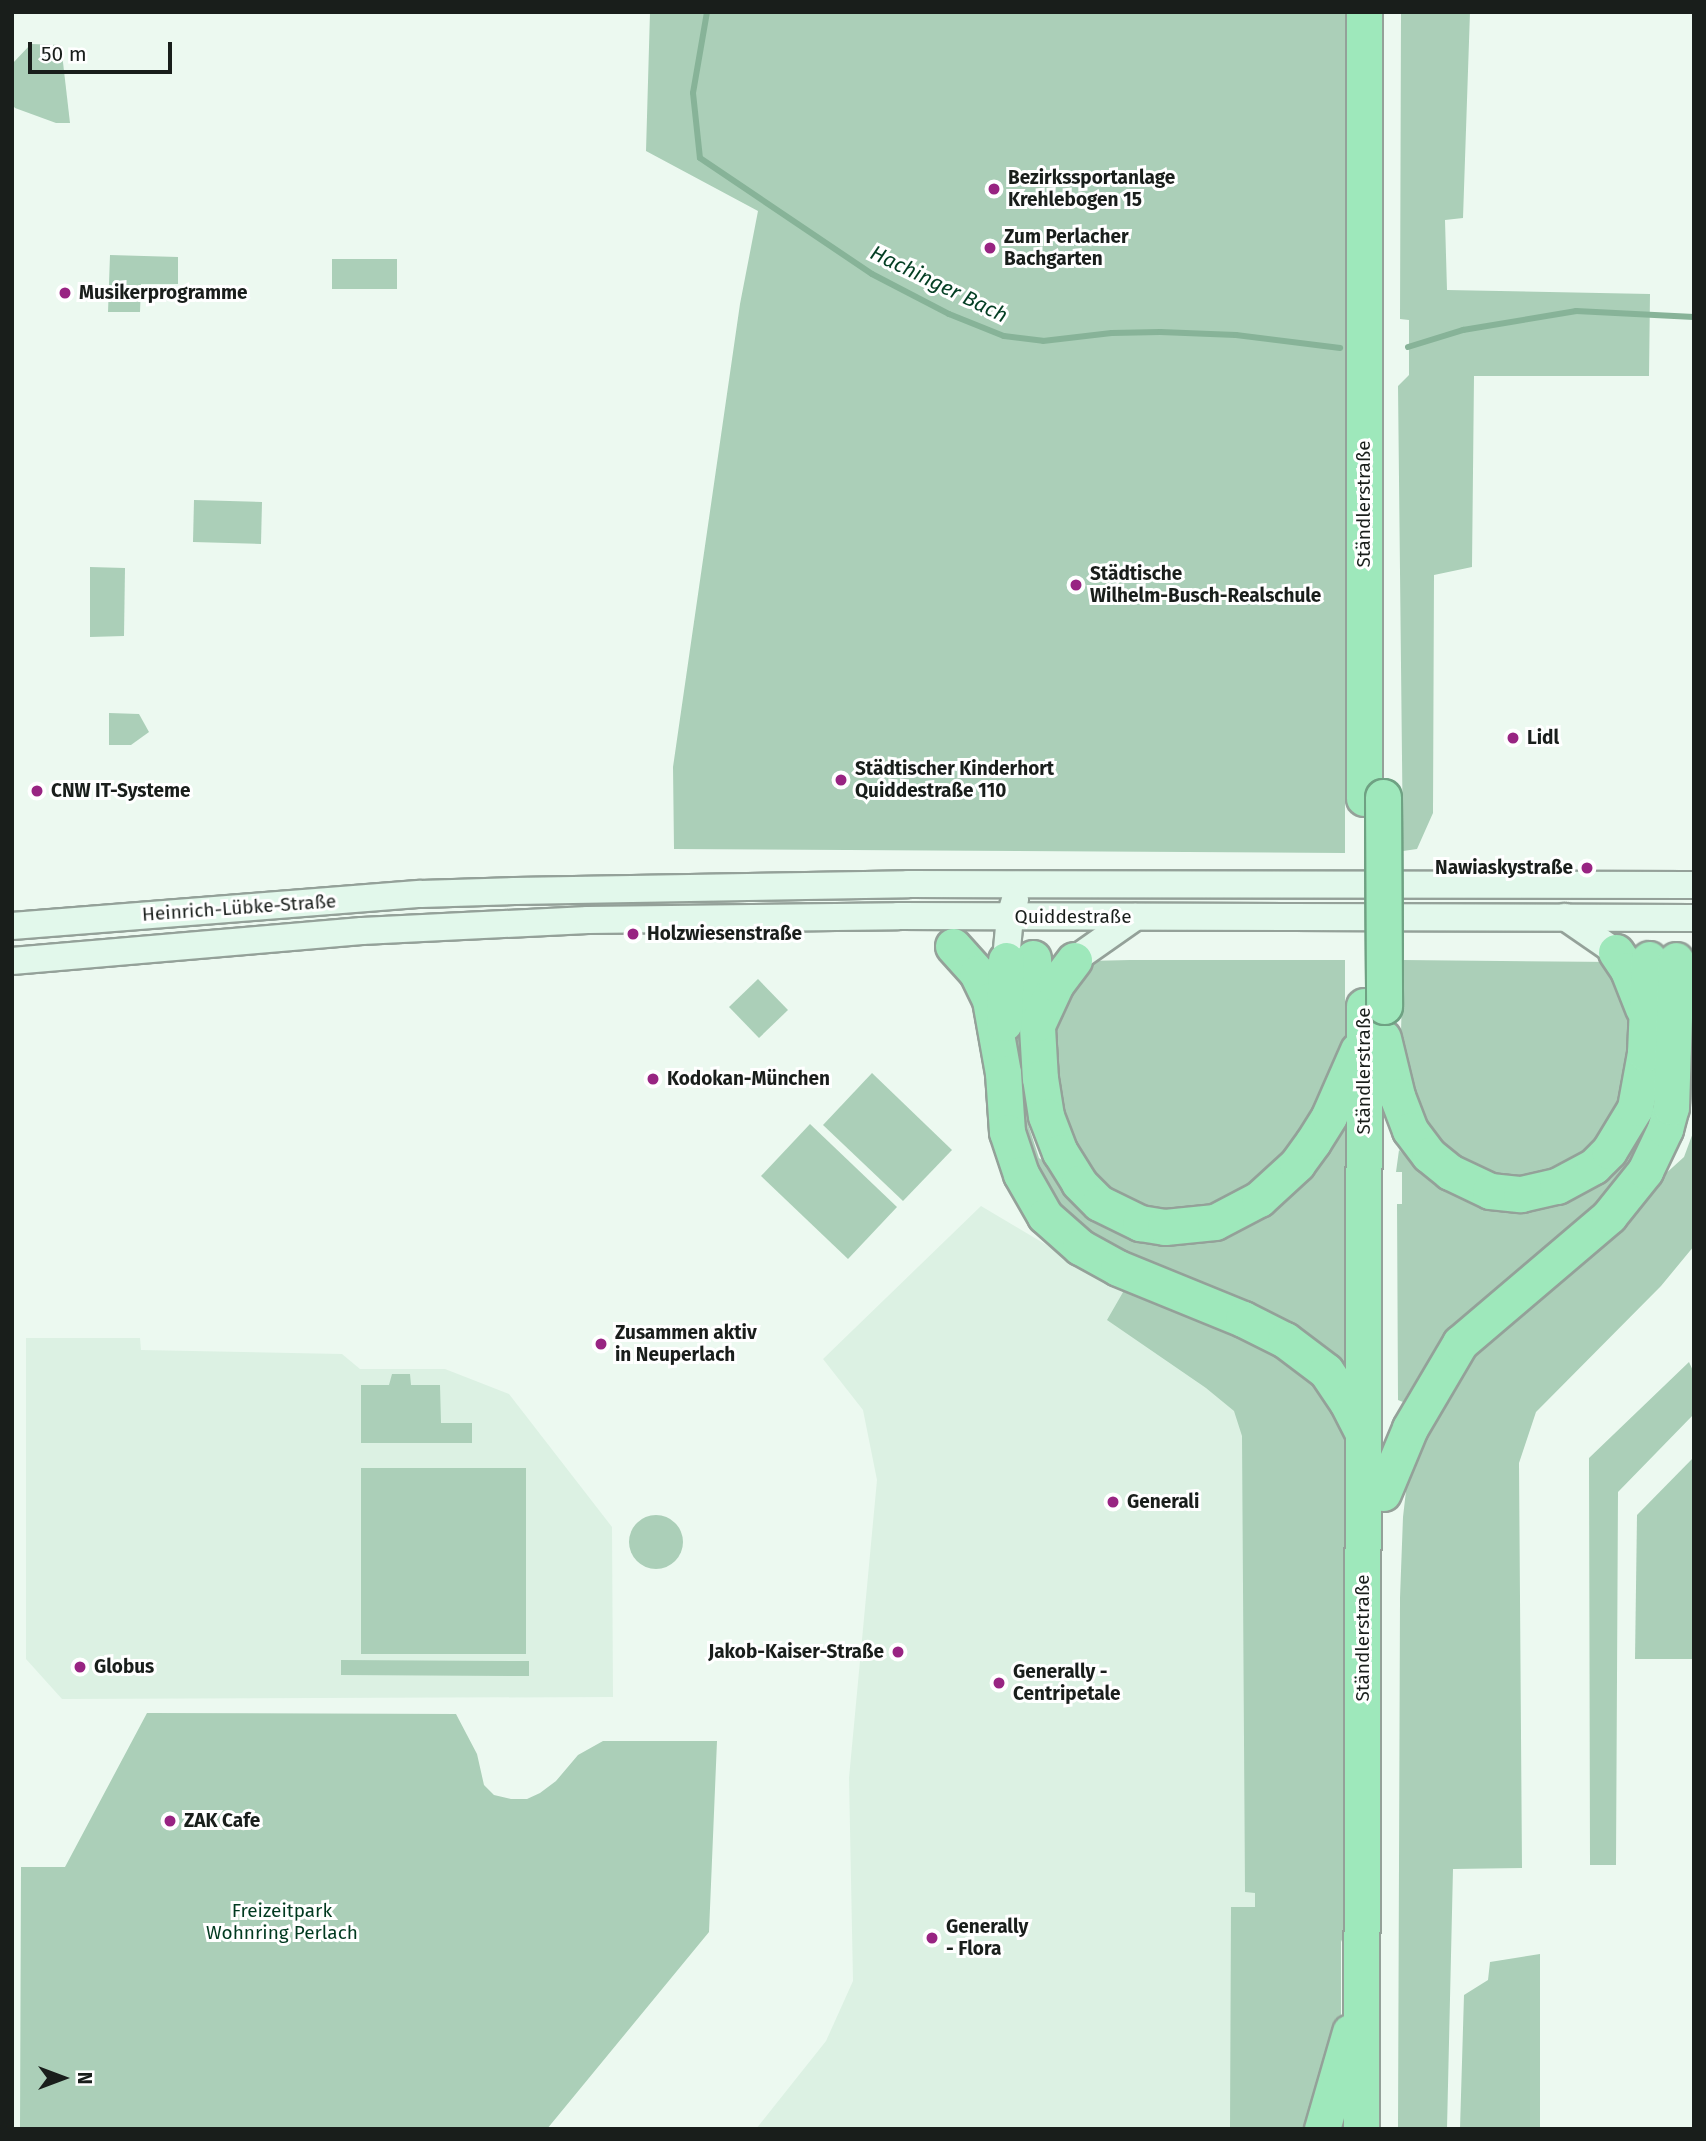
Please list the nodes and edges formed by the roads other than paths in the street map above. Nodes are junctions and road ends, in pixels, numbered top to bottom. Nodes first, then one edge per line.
1 (1364, 12) edge
2 (1384, 12) edge
3 (1373, 797) junction
4 (1020, 885) junction
5 (1666, 885) junction
6 (1694, 885) edge
7 (466, 892) joint
8 (898, 916) junction
9 (1019, 917) junction
10 (1135, 917) junction
11 (1565, 917) junction
12 (1672, 918) edge
13 (452, 925) joint
14 (12, 926) edge
15 (953, 946) joint
16 (1020, 959) junction
17 (1074, 960) joint
18 (12, 961) edge
19 (1658, 964) edge
20 (1660, 1017) junction
21 (1374, 1022) junction
22 (1037, 1027) junction
23 (1003, 1073) junction
24 (1363, 1436) junction
25 (1384, 1493) junction
26 (1362, 2015) junction
27 (1322, 2129) edge
28 (1361, 2129) edge
29 (1382, 2129) edge

1 - 3 highway, Ständlerstraße
2 - 3 highway, Ständlerstraße
3 - 21 highway, Ständlerstraße
4 - 5 main road, Quiddestraße
4 - 7 main road, Quiddestraße
4 - 9 main road
5 - 6 main road, Quiddestraße
5 - 12 main road
7 - 14 main road, Heinrich-Lübke-Straße
8 - 9 main road, Quiddestraße
8 - 13 main road, Quiddestraße
8 - 15 main road
9 - 10 main road, Quiddestraße
9 - 16 main road
10 - 11 main road, Quiddestraße
10 - 17 main road
11 - 12 main road, Quiddestraße
11 - 19 main road
12 - 19 main road
13 - 18 main road, Heinrich-Lübke-Straße
15 - 23 highway
16 - 22 highway
16 - 23 highway
17 - 22 highway
19 - 20 highway
19 - 20 highway
20 - 21 highway
20 - 25 highway
21 - 22 highway
21 - 24 highway, Ständlerstraße
21 - 25 highway, Ständlerstraße
23 - 24 highway
24 - 26 highway, Ständlerstraße
25 - 29 highway, Ständlerstraße
26 - 27 highway
26 - 28 highway, Ständlerstraße

